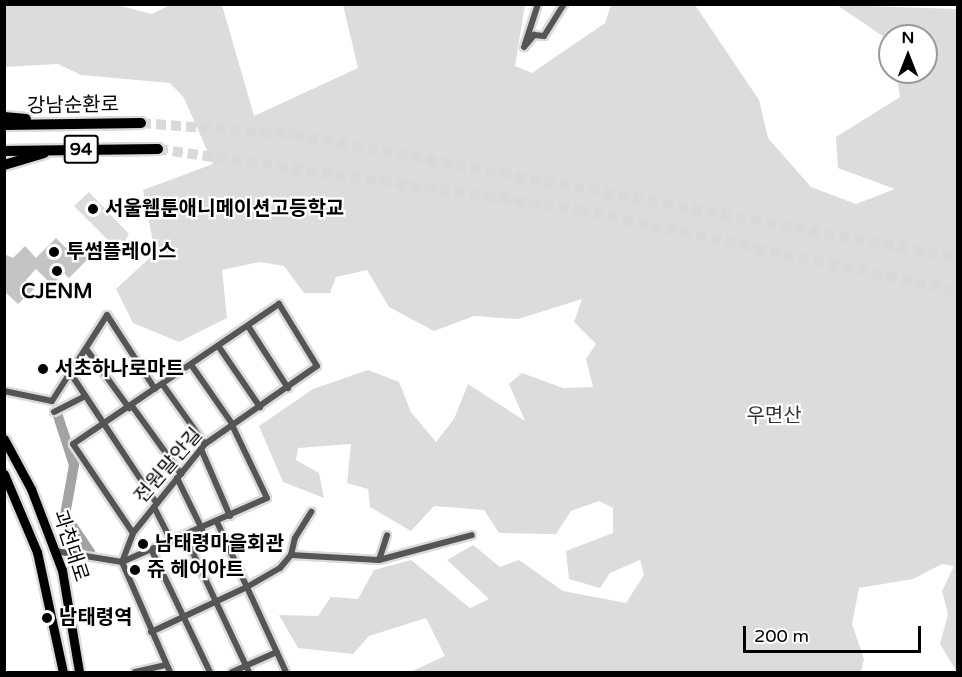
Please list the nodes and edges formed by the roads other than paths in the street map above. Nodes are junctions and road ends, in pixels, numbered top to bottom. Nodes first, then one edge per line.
1 (538, 4) edge
2 (564, 4) edge
3 (4, 117) edge
4 (65, 121) junction
5 (141, 123) tunnel mouth
6 (4, 125) edge
7 (72, 149) junction
8 (158, 149) tunnel mouth
9 (4, 151) edge
10 (4, 165) edge
11 (248, 326) junction
12 (219, 347) junction
13 (87, 350) junction
14 (192, 366) junction
15 (69, 371) junction
16 (163, 385) junction
17 (288, 388) junction
18 (155, 389) junction
19 (4, 391) edge
20 (85, 396) junction
21 (130, 407) junction
22 (260, 407) junction
23 (54, 412) dead end
24 (233, 425) junction
25 (104, 426) junction
26 (4, 439) edge
27 (203, 447) junction
28 (4, 474) edge
29 (179, 476) junction
30 (155, 506) junction
31 (311, 512) dead end
32 (230, 516) junction
33 (217, 522) junction
34 (202, 529) junction
35 (132, 533) junction
36 (387, 535) dead end
37 (472, 535) dead end
38 (185, 536) junction
39 (255, 540) dead end
40 (172, 542) junction
41 (55, 551) junction
42 (152, 551) junction
43 (38, 552) junction
44 (230, 552) junction
45 (291, 555) junction
46 (379, 560) junction
47 (122, 562) junction
48 (247, 587) junction
49 (216, 602) junction
50 (183, 617) junction
51 (151, 632) junction
52 (277, 652) junction
53 (166, 664) junction
54 (248, 669) edge
55 (63, 672) edge
56 (79, 672) edge
57 (135, 672) edge
58 (170, 672) edge
59 (210, 672) edge
60 (232, 672) edge
61 (286, 672) edge

1 - 2 street
3 - 4 highway
4 - 5 highway, 강남순환로 / 94
4 - 6 highway, 강남순환로 / 94
7 - 8 highway, 94
7 - 9 highway, 94
7 - 10 highway
11 - 12 street
11 - 17 street
11 - 17 street, 전원말안길
12 - 14 street
12 - 22 street
13 - 15 street
13 - 18 street
13 - 21 street
14 - 16 street
14 - 24 street
15 - 19 street
15 - 20 street
16 - 18 street
16 - 27 street
17 - 22 street, 전원말안길
18 - 21 street
20 - 23 street
20 - 25 street
21 - 25 street
21 - 29 street
22 - 24 street, 전원말안길
24 - 27 street, 전원말안길
24 - 32 street
25 - 30 street
25 - 35 street
26 - 41 main road, 과천대로
27 - 29 street, 전원말안길
27 - 32 street
28 - 43 main road, 과천대로
29 - 30 street, 전원말안길
29 - 34 street
30 - 35 street, 전원말안길
30 - 40 street
31 - 45 street
32 - 33 street
33 - 34 street
33 - 44 street
34 - 38 street
35 - 47 street, 전원말안길
36 - 46 street
37 - 46 street
38 - 40 street
38 - 49 street
39 - 44 street
40 - 42 street
41 - 43 main road
41 - 47 street
41 - 56 main road, 과천대로
42 - 47 street
42 - 50 street
43 - 55 main road, 과천대로
44 - 48 street
45 - 46 street
45 - 48 street
47 - 51 street
48 - 49 street
48 - 52 street
49 - 50 street
49 - 54 street
50 - 51 street
50 - 59 street
51 - 53 street
52 - 54 street
52 - 61 street
53 - 57 street
53 - 58 street
54 - 60 street

